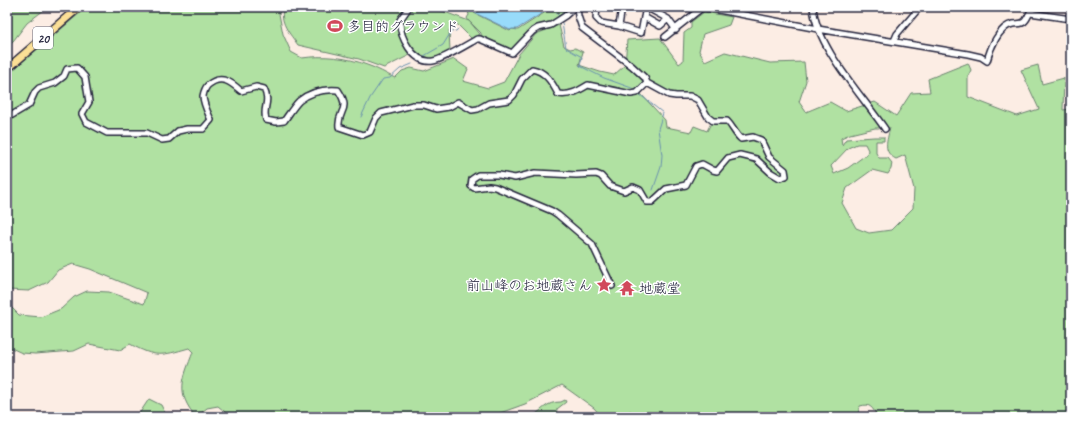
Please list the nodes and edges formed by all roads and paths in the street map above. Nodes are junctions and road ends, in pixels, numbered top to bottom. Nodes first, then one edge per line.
1 (79, 7) edge
2 (409, 7) edge
3 (576, 7) edge
4 (597, 7) edge
5 (622, 7) edge
6 (703, 7) edge
7 (813, 7) edge
8 (920, 7) edge
9 (1032, 7) edge
10 (1030, 13) junction
11 (644, 17) junction
12 (668, 19) junction
13 (1071, 19) edge
14 (619, 26) junction
15 (818, 29) junction
16 (676, 30) junction
17 (665, 37) dead end
18 (894, 41) junction
19 (7, 69) edge
20 (647, 83) junction
21 (7, 118) edge
22 (885, 129) dead end
23 (612, 286) dead end

1 - 19 main road, 20
2 - 3 street
3 - 20 street
4 - 14 street
5 - 14 street
6 - 15 street
6 - 16 street
7 - 15 street
8 - 18 street
9 - 10 street
10 - 13 street
10 - 18 street
11 - 12 street
11 - 12 street
11 - 14 street
12 - 16 street
15 - 18 street
15 - 22 street
16 - 17 street
20 - 21 street
20 - 23 street

